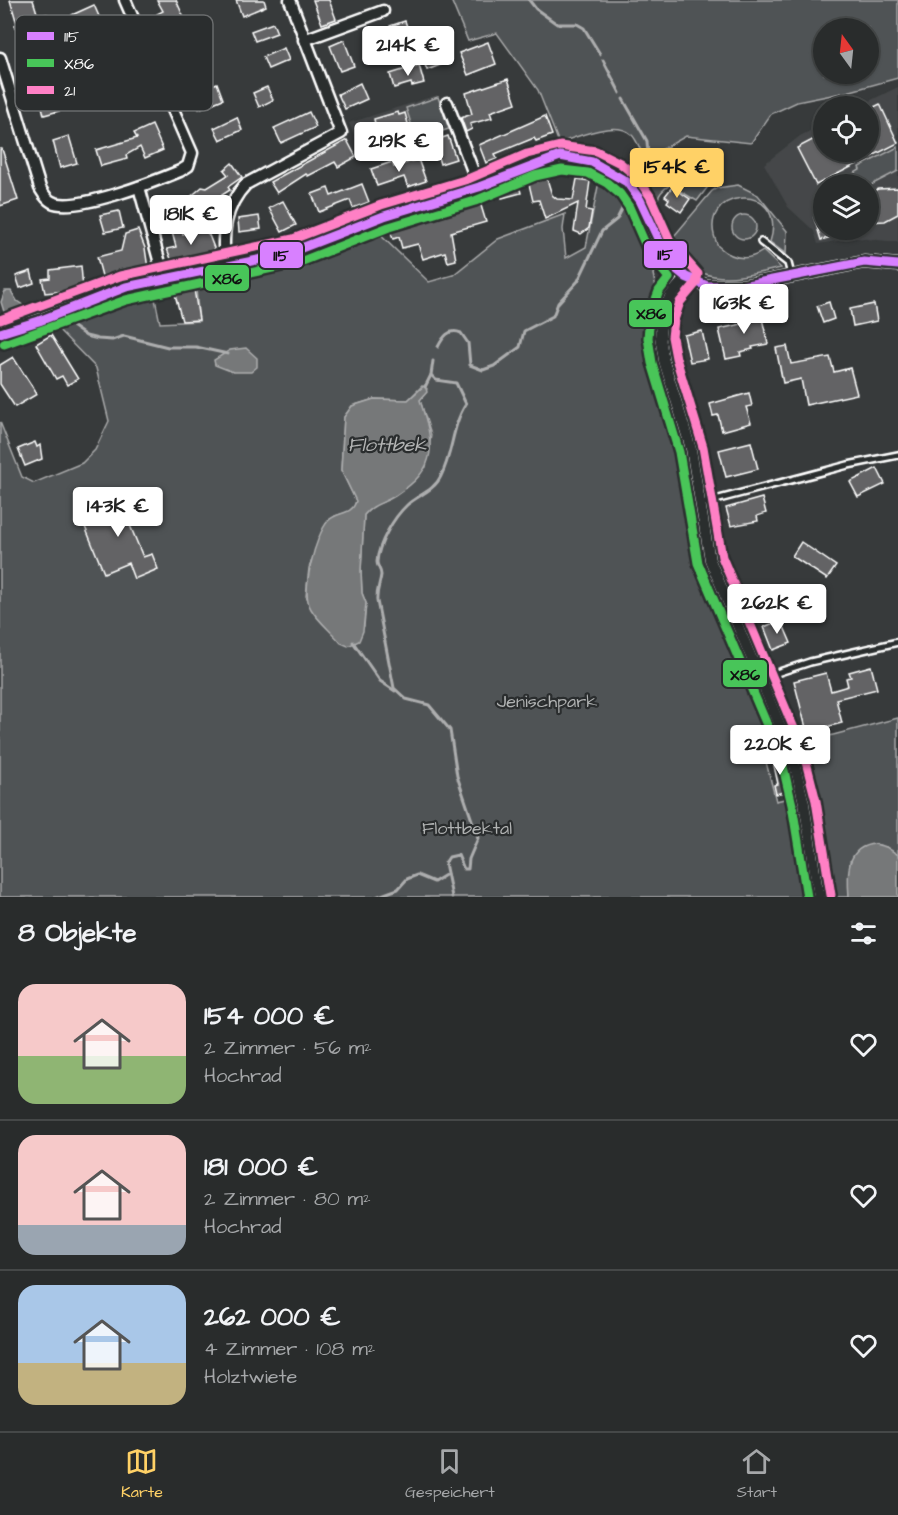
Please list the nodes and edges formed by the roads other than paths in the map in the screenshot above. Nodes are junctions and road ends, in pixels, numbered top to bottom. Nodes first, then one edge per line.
1 (125, 0) edge
2 (290, 0) edge
3 (383, 11) dead end
4 (132, 15) edge
5 (304, 40) junction
6 (0, 58) edge
7 (447, 103) dead end
8 (15, 105) edge
9 (17, 111) edge
10 (174, 111) edge
11 (139, 187) junction
12 (479, 188) junction
13 (761, 242) dead end
14 (225, 264) junction
15 (898, 265) edge
16 (791, 275) junction
17 (686, 277) junction
18 (164, 278) junction
19 (0, 333) edge
20 (898, 455) edge
21 (700, 504) junction
22 (898, 642) edge
23 (759, 679) junction
24 (819, 897) edge

1 - 4 street
2 - 5 street
3 - 5 street
5 - 14 street
6 - 8 street
7 - 12 street
9 - 11 street
10 - 11 street
11 - 18 street
12 - 14 street
12 - 17 street
13 - 16 lane
14 - 18 street
15 - 16 street
16 - 17 street
17 - 21 street
18 - 19 street
20 - 21 lane
21 - 23 street
22 - 23 lane
23 - 24 street

